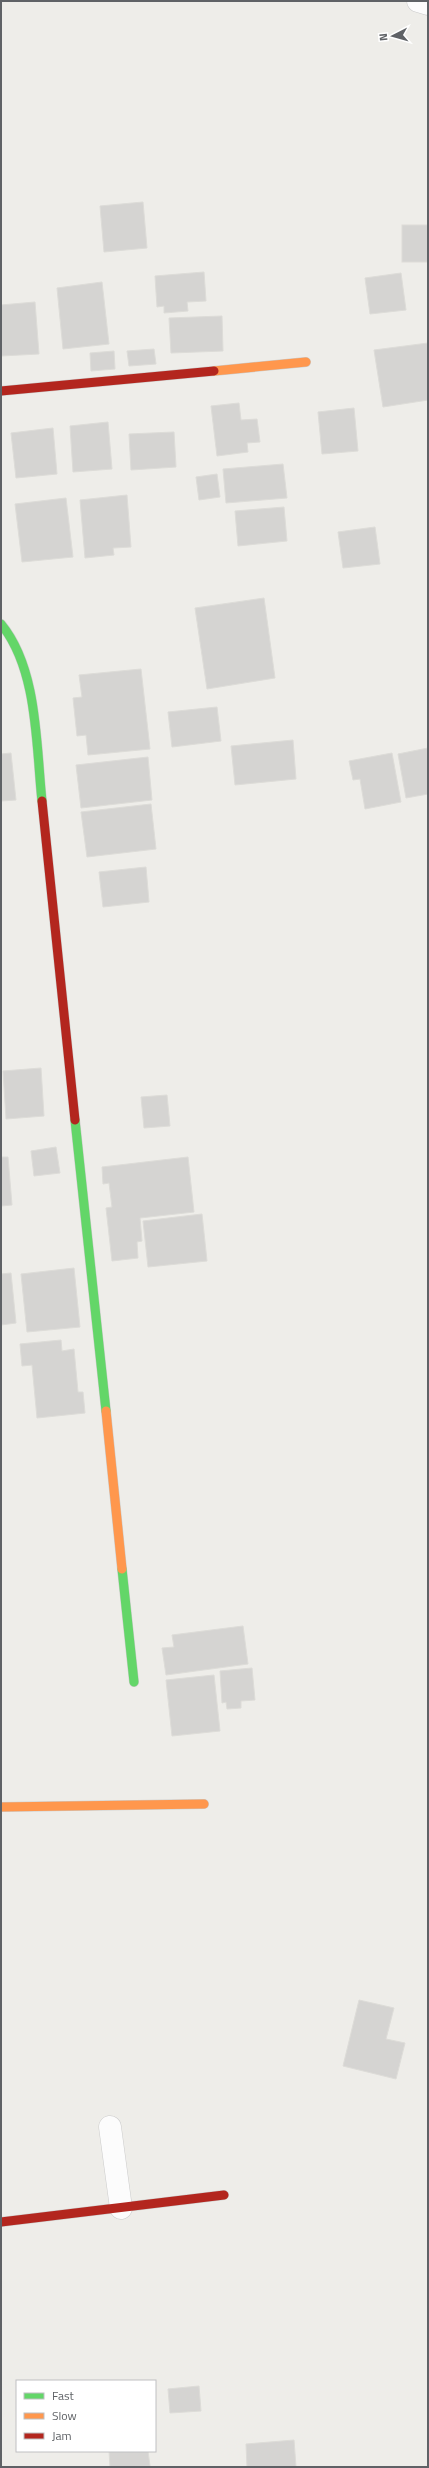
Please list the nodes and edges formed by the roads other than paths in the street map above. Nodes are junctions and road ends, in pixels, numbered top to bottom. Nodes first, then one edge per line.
1 (418, 1) edge
2 (428, 4) edge
3 (306, 362) dead end
4 (1, 391) edge
5 (1, 624) edge
6 (134, 1682) dead end
7 (204, 1804) dead end
8 (1, 1807) edge
9 (110, 2127) dead end
10 (224, 2195) dead end
11 (121, 2208) junction
12 (1, 2222) edge

1 - 2 street
3 - 4 street
5 - 6 street
7 - 8 street
9 - 11 street
10 - 11 street
11 - 12 street

